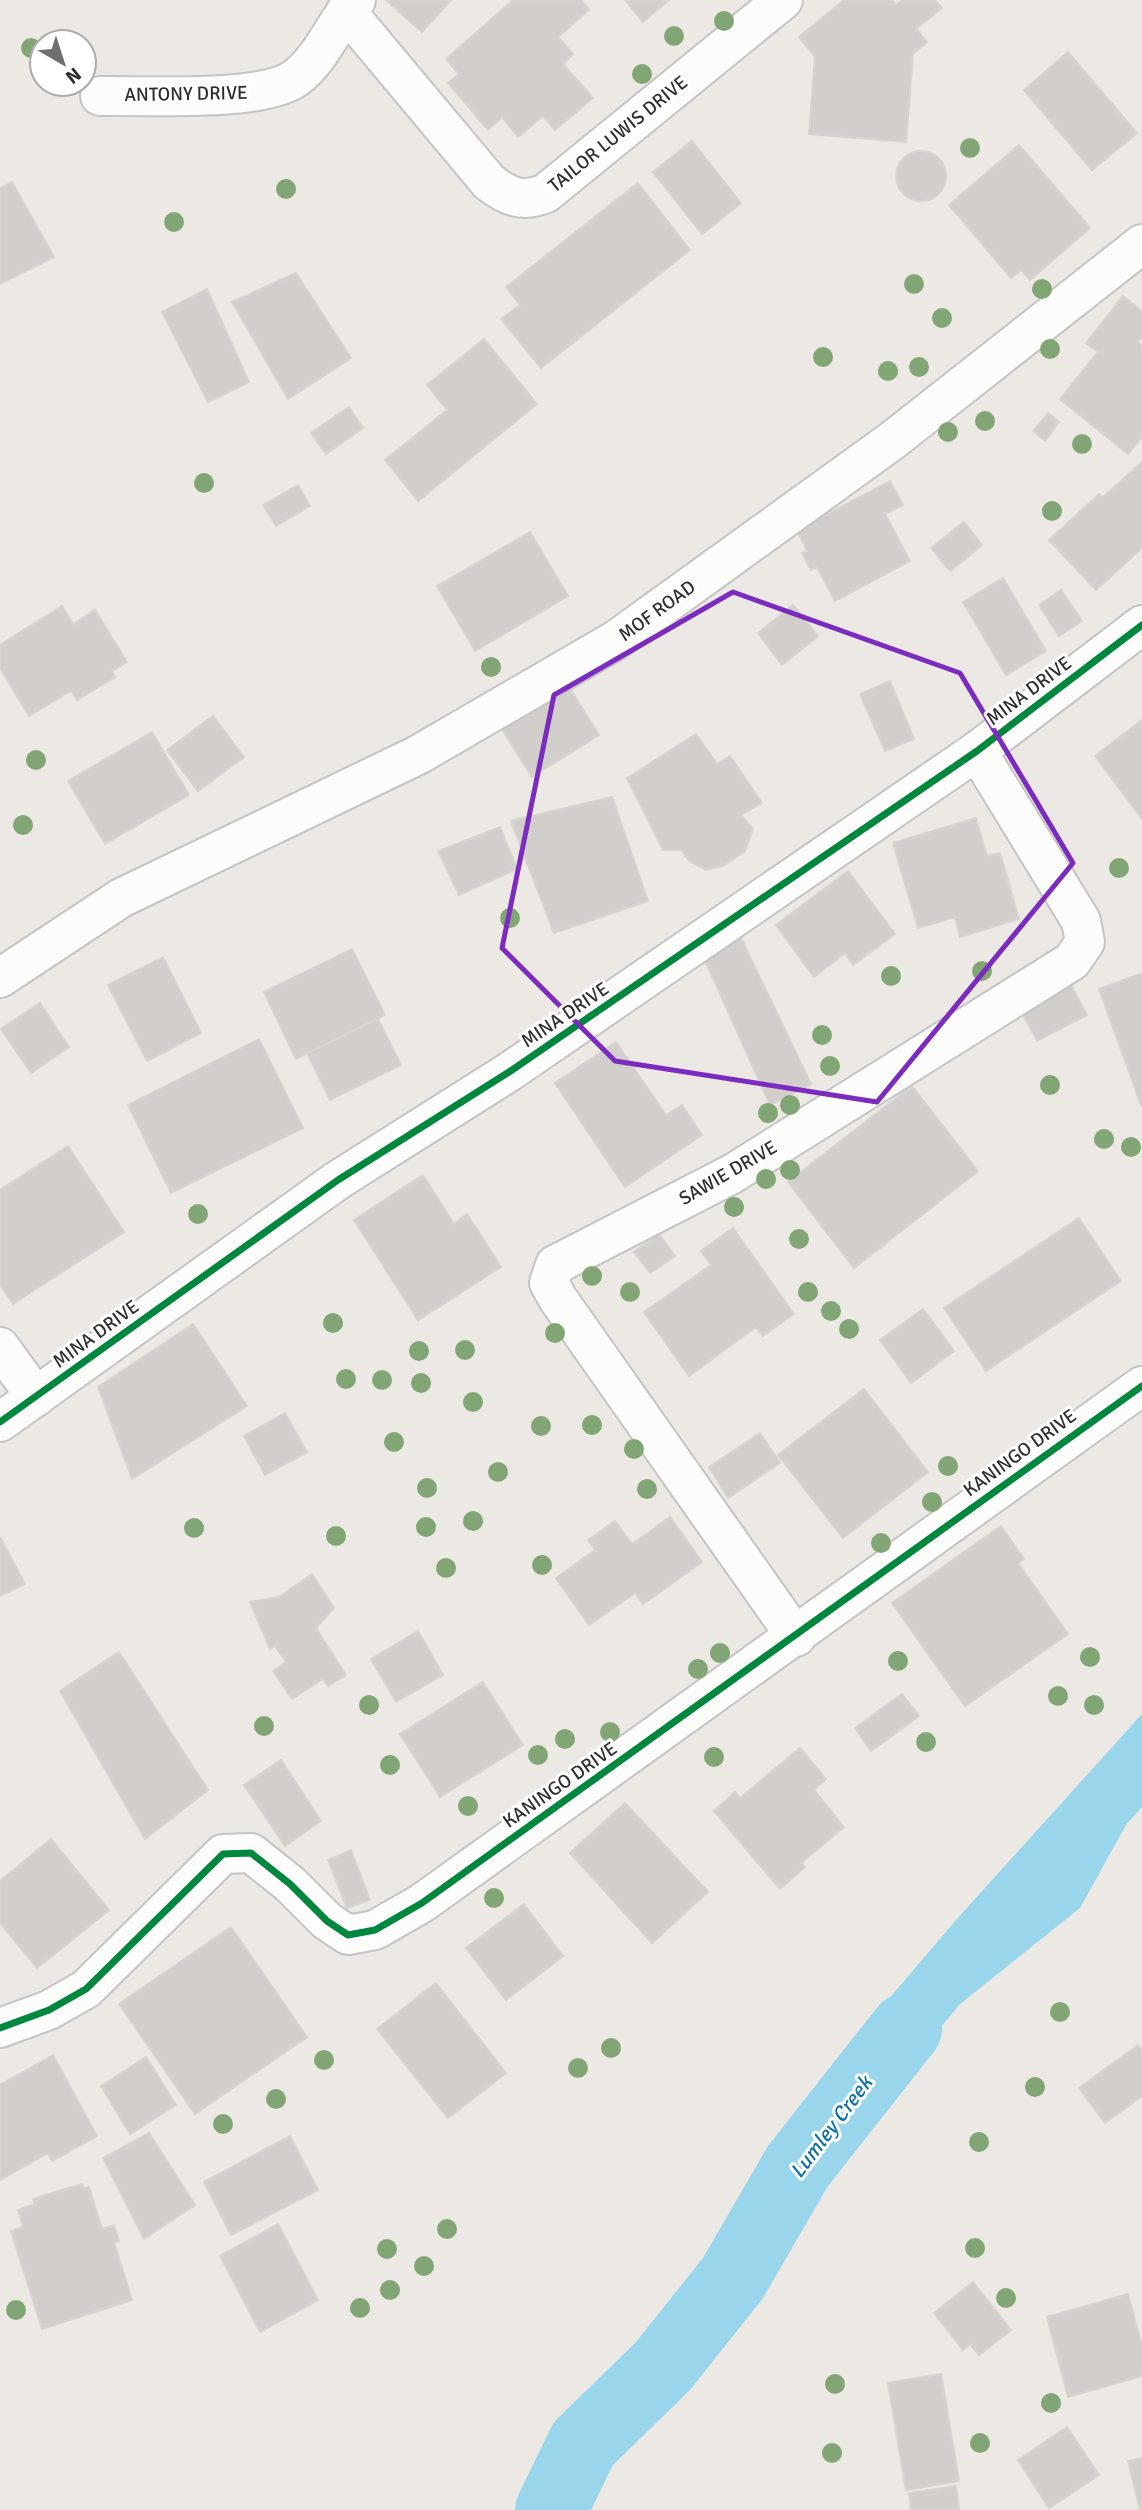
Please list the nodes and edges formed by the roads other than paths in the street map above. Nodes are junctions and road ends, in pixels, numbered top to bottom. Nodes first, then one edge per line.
1 (783, 0) edge
2 (351, 5) edge
3 (100, 96) dead end
4 (1142, 244) edge
5 (1142, 625) edge
6 (977, 751) junction
7 (0, 978) edge
8 (0, 1347) edge
9 (1142, 1386) edge
10 (36, 1397) junction
11 (0, 1422) edge
12 (796, 1637) junction
13 (0, 2028) edge

1 - 2 street, TAILOR LUWIS DRIVE
2 - 3 street, ANTONY DRIVE
4 - 7 street, MOF ROAD
5 - 6 street, MINA DRIVE
6 - 10 street, MINA DRIVE
6 - 12 street, SAWIE DRIVE
8 - 10 street
9 - 12 street, KANINGO DRIVE
10 - 11 street, MINA DRIVE
12 - 13 street, KANINGO DRIVE

